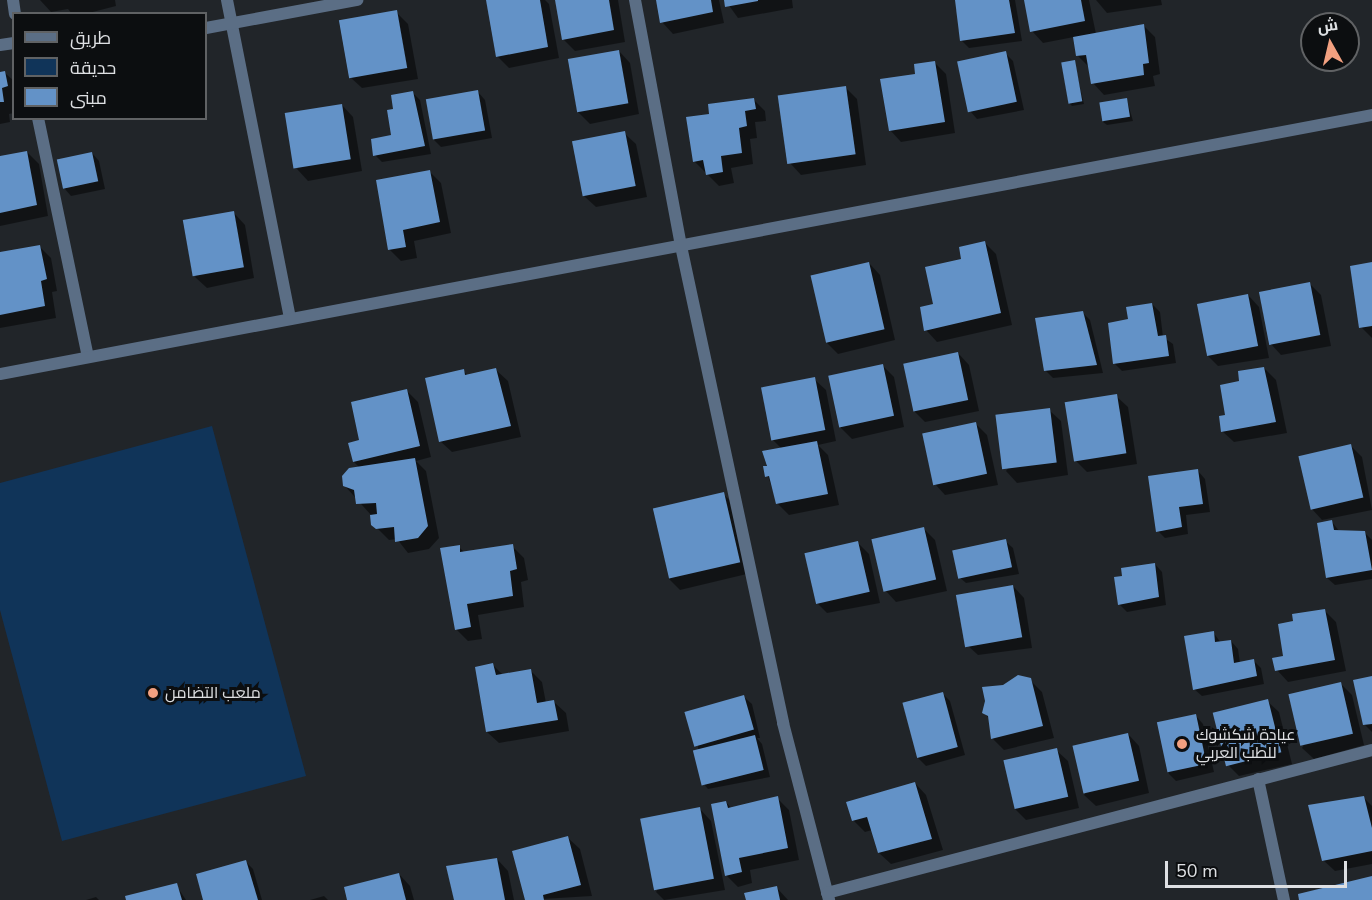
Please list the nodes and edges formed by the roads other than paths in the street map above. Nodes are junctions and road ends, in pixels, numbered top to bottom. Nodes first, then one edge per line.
1 (227, 0) edge
2 (357, 0) edge
3 (635, 0) edge
4 (231, 24) junction
5 (207, 28) edge
6 (1372, 115) edge
7 (38, 120) edge
8 (681, 246) junction
9 (290, 319) junction
10 (88, 357) junction
11 (0, 374) edge
12 (1372, 750) edge
13 (1258, 779) junction
14 (828, 896) edge
15 (1284, 900) edge

1 - 4 street
2 - 4 street
3 - 8 street
4 - 5 street
4 - 9 street
6 - 8 street
7 - 10 street
8 - 9 street
8 - 14 street
9 - 10 street
10 - 11 street
12 - 13 street
13 - 14 street
13 - 15 street

